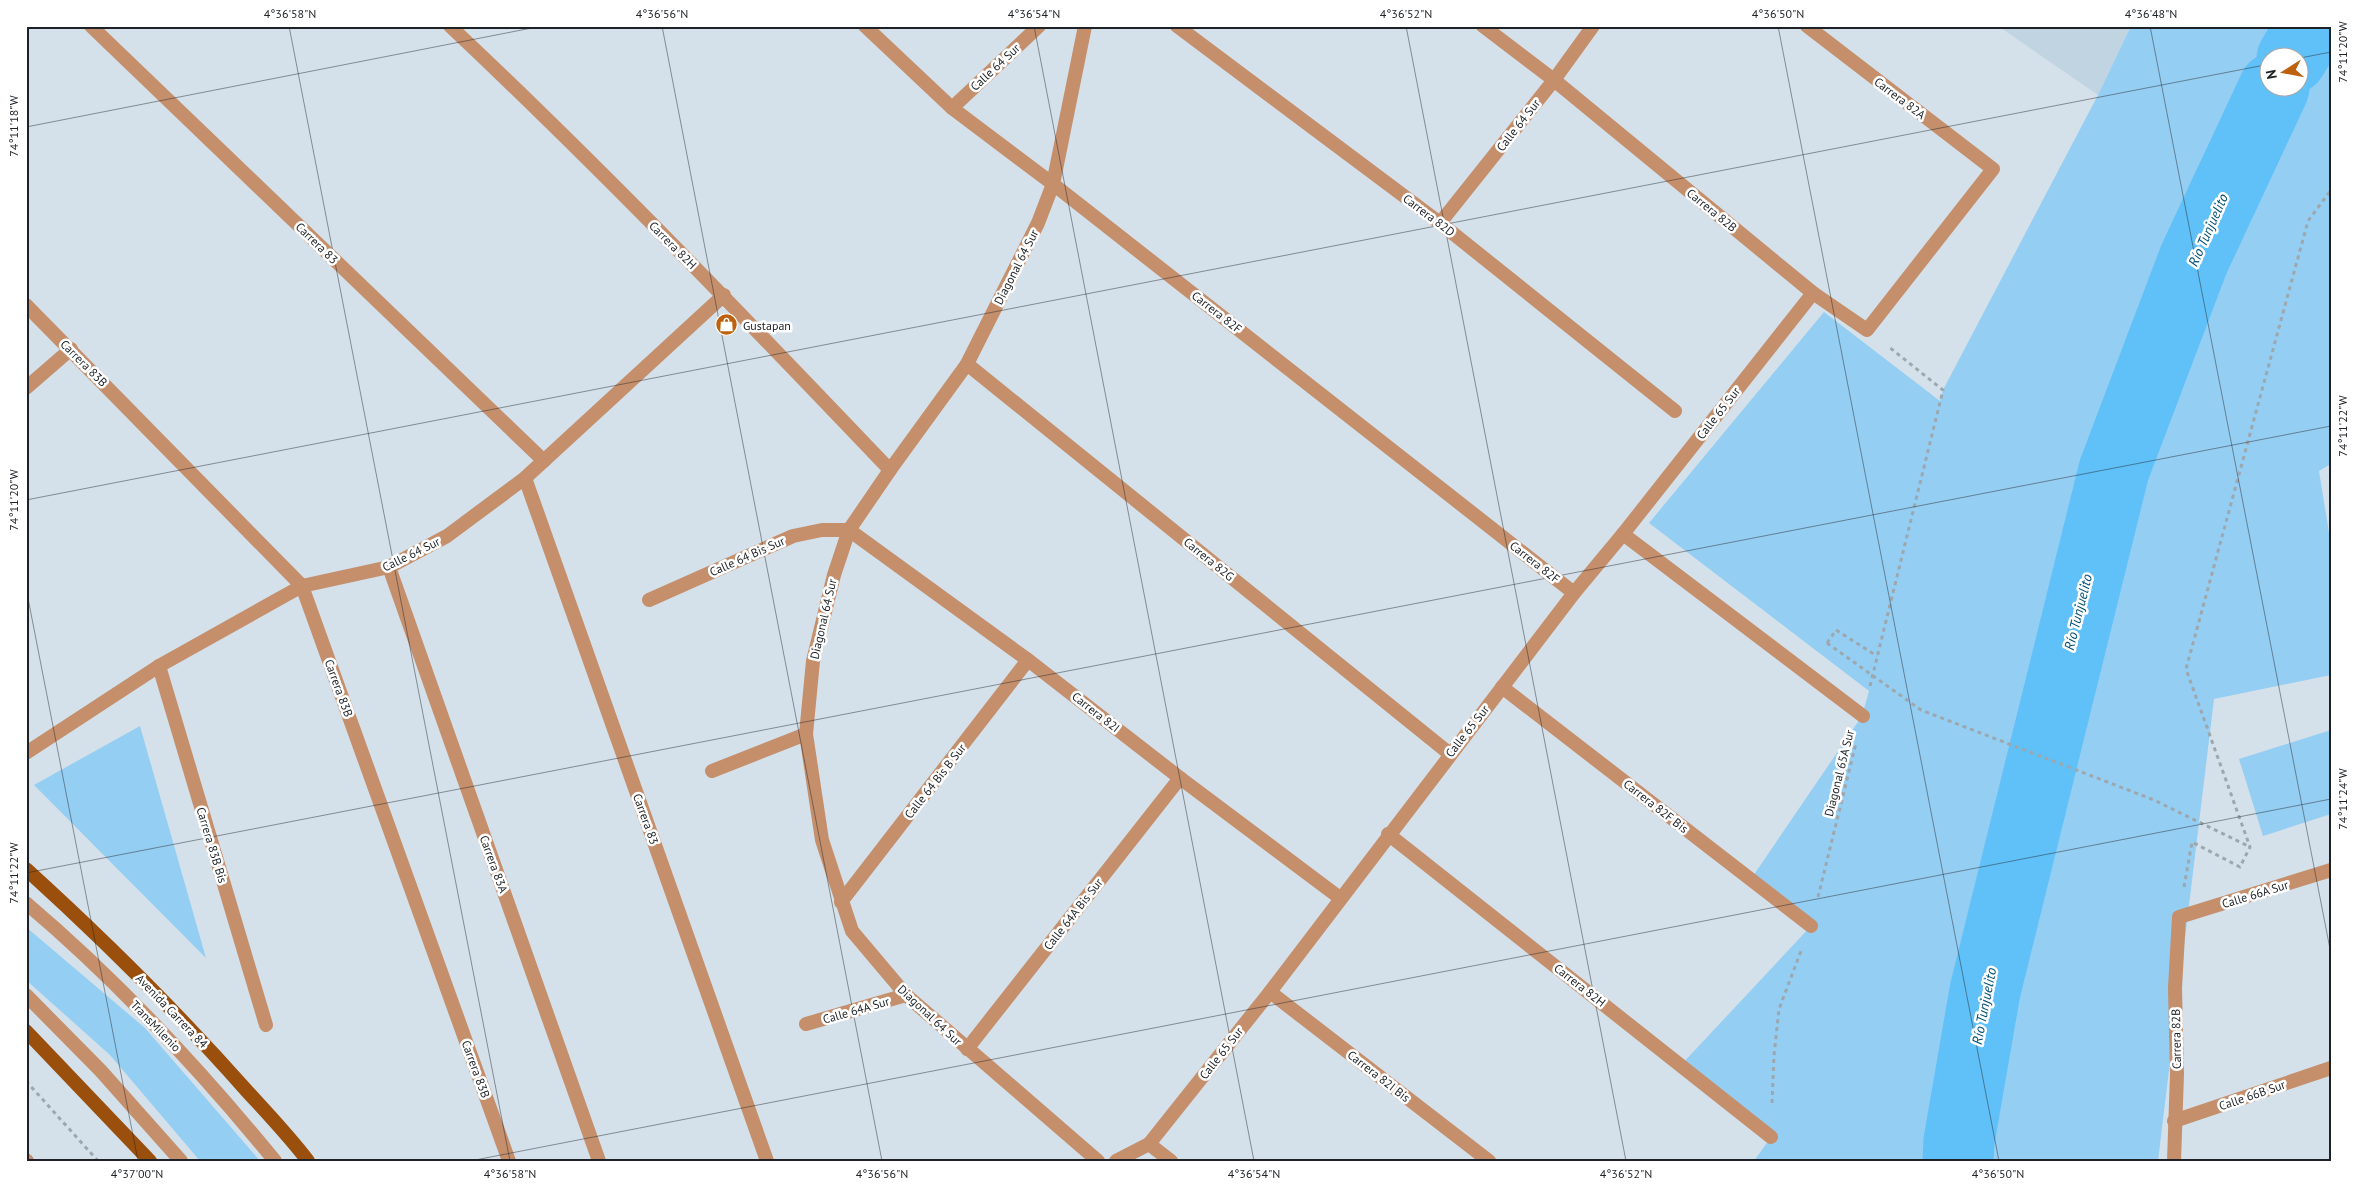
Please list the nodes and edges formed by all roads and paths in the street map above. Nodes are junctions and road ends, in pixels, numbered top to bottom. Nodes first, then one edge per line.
1 (91, 26) edge
2 (450, 26) edge
3 (865, 26) edge
4 (1039, 26) edge
5 (1085, 26) edge
6 (1177, 26) edge
7 (1483, 26) edge
8 (1594, 26) edge
9 (1807, 26) edge
10 (1554, 80) junction
11 (952, 108) junction
12 (1053, 184) junction
13 (2331, 190) edge
14 (1440, 223) junction
15 (1813, 293) junction
16 (724, 295) junction
17 (26, 306) edge
18 (1867, 330) junction
19 (71, 349) junction
20 (967, 364) junction
21 (26, 388) edge
22 (1675, 411) dead end
23 (544, 461) junction
24 (890, 470) junction
25 (525, 478) junction
26 (849, 530) junction
27 (1624, 534) junction
28 (388, 568) junction
29 (302, 586) junction
30 (1574, 592) junction
31 (649, 600) dead end
32 (1877, 657) junction
33 (1028, 660) junction
34 (159, 666) junction
35 (1502, 687) junction
36 (1862, 716) junction
37 (806, 734) junction
38 (26, 753) edge
39 (1450, 754) junction
40 (712, 771) dead end
41 (1180, 778) junction
42 (1388, 834) junction
43 (2250, 847) junction
44 (26, 870) edge
45 (2331, 870) edge
46 (1340, 898) junction
47 (26, 902) edge
48 (841, 902) junction
49 (2179, 917) junction
50 (1811, 926) junction
51 (1270, 992) junction
52 (26, 995) edge
53 (906, 995) junction
54 (806, 1024) dead end
55 (266, 1025) dead end
56 (26, 1031) edge
57 (967, 1049) junction
58 (2331, 1068) edge
59 (26, 1081) edge
60 (2174, 1121) junction
61 (1771, 1137) joint
62 (1149, 1144) junction
63 (98, 1161) edge
64 (150, 1161) edge
65 (181, 1161) edge
66 (275, 1161) edge
67 (308, 1161) edge
68 (509, 1161) edge
69 (599, 1161) edge
70 (767, 1161) edge
71 (1098, 1161) edge
72 (1116, 1161) edge
73 (1170, 1161) edge
74 (1489, 1161) edge
75 (2174, 1161) edge

1 - 23 street, Carrera 83
2 - 16 street, Carrera 82H
3 - 11 street, Carrera 82F
4 - 11 street, Calle 64 Sur
5 - 12 street, Diagonal 64 Sur
6 - 14 street, Carrera 82D
7 - 10 street, Carrera 82B
8 - 10 street, Calle 64 Sur
9 - 18 street, Carrera 82A
10 - 14 street, Calle 64 Sur
10 - 15 street, Carrera 82B
11 - 12 street, Carrera 82F
12 - 20 street, Diagonal 64 Sur
12 - 30 street, Carrera 82F
13 - 43 path
14 - 22 street, Carrera 82D
15 - 18 street, Carrera 82B
15 - 27 street, Calle 65 Sur
16 - 23 street, Calle 64 Sur
16 - 24 street, Carrera 82H
17 - 19 street, Carrera 83B
18 - 32 path, Diagonal 65A Sur
19 - 21 street
19 - 29 street, Carrera 83B
20 - 24 street, Diagonal 64 Sur
20 - 39 street, Carrera 82G
23 - 25 street, Calle 64 Sur
24 - 26 street, Diagonal 64 Sur
25 - 28 street, Calle 64 Sur
25 - 70 street, Carrera 83
26 - 31 street, Calle 64 Bis Sur
26 - 33 street, Carrera 82I
26 - 37 street, Diagonal 64 Sur
27 - 30 street, Calle 65 Sur
27 - 36 street
28 - 29 street, Calle 64 Sur
28 - 69 street, Carrera 83A
29 - 34 street, Calle 64 Sur
29 - 68 street, Carrera 83B
30 - 35 street, Calle 65 Sur
32 - 36 path, Diagonal 65A Sur
32 - 43 path, bridge
33 - 41 street, Carrera 82I
33 - 48 street, Calle 64 Bis B Sur
34 - 38 street, Calle 64 Sur
34 - 55 street, Carrera 83B Bis
35 - 39 street, Calle 65 Sur
35 - 50 street, Carrera 82F Bis
36 - 50 path, Diagonal 65A Sur
37 - 40 street
37 - 48 street, Diagonal 64 Sur
39 - 42 street, Calle 65 Sur
41 - 46 street, Carrera 82I
41 - 57 street, Calle 64A Bis Sur
42 - 46 street, Calle 65 Sur
42 - 61 street, Carrera 82H
43 - 49 path
44 - 67 main road, Avenida Carrera 84
45 - 49 street, Calle 66A Sur
46 - 51 street, Calle 65 Sur
47 - 66 street, TransMilenio
48 - 53 street, Diagonal 64 Sur
49 - 60 street, Carrera 82B
50 - 61 path, Diagonal 65A Sur
51 - 62 street, Calle 65 Sur
51 - 74 street, Carrera 82I Bis
52 - 65 street
53 - 54 street, Calle 64A Sur
53 - 57 street, Diagonal 64 Sur
56 - 64 main road
57 - 71 street, Diagonal 64 Sur
58 - 60 street, Calle 66B Sur
59 - 63 path
60 - 75 street, Carrera 82B
62 - 72 street, Calle 65 Sur
62 - 73 street

